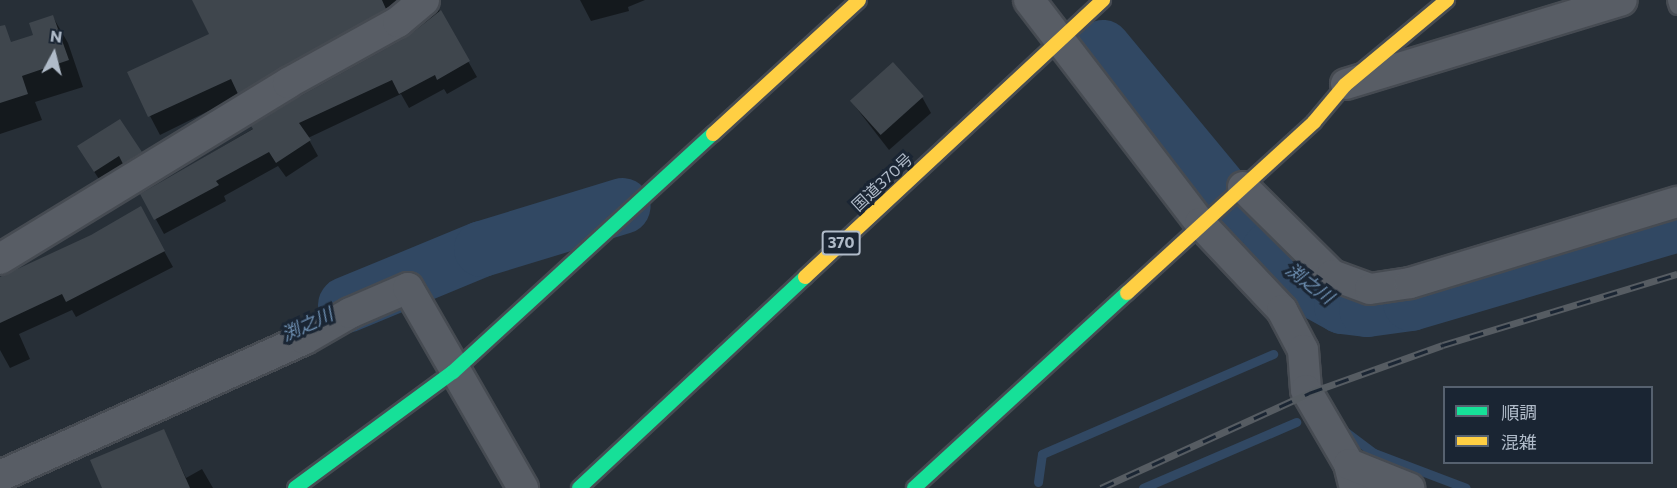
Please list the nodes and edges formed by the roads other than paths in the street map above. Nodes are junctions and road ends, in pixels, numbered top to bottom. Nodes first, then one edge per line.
1 (424, 0) edge
2 (859, 0) edge
3 (1029, 0) edge
4 (1103, 0) edge
5 (1447, 0) edge
6 (1622, 0) edge
7 (1675, 0) edge
8 (1677, 6) edge
9 (1060, 38) junction
10 (1345, 85) junction
11 (1240, 190) junction
12 (1677, 202) edge
13 (1208, 217) junction
14 (0, 259) edge
15 (453, 372) junction
16 (0, 476) edge
17 (1352, 476) edge
18 (295, 488) edge
19 (522, 488) edge
20 (579, 488) edge
21 (914, 488) edge
22 (1409, 488) edge

1 - 14 street
2 - 15 main road
3 - 9 street
4 - 9 main road, 国道370号 / 370
5 - 10 main road
6 - 10 street
7 - 8 lane
9 - 13 street
9 - 20 main road, 国道370号 / 370
10 - 11 main road
11 - 12 street
11 - 13 main road
13 - 17 street
13 - 21 main road
15 - 16 street
15 - 18 main road
15 - 19 street
17 - 22 street

